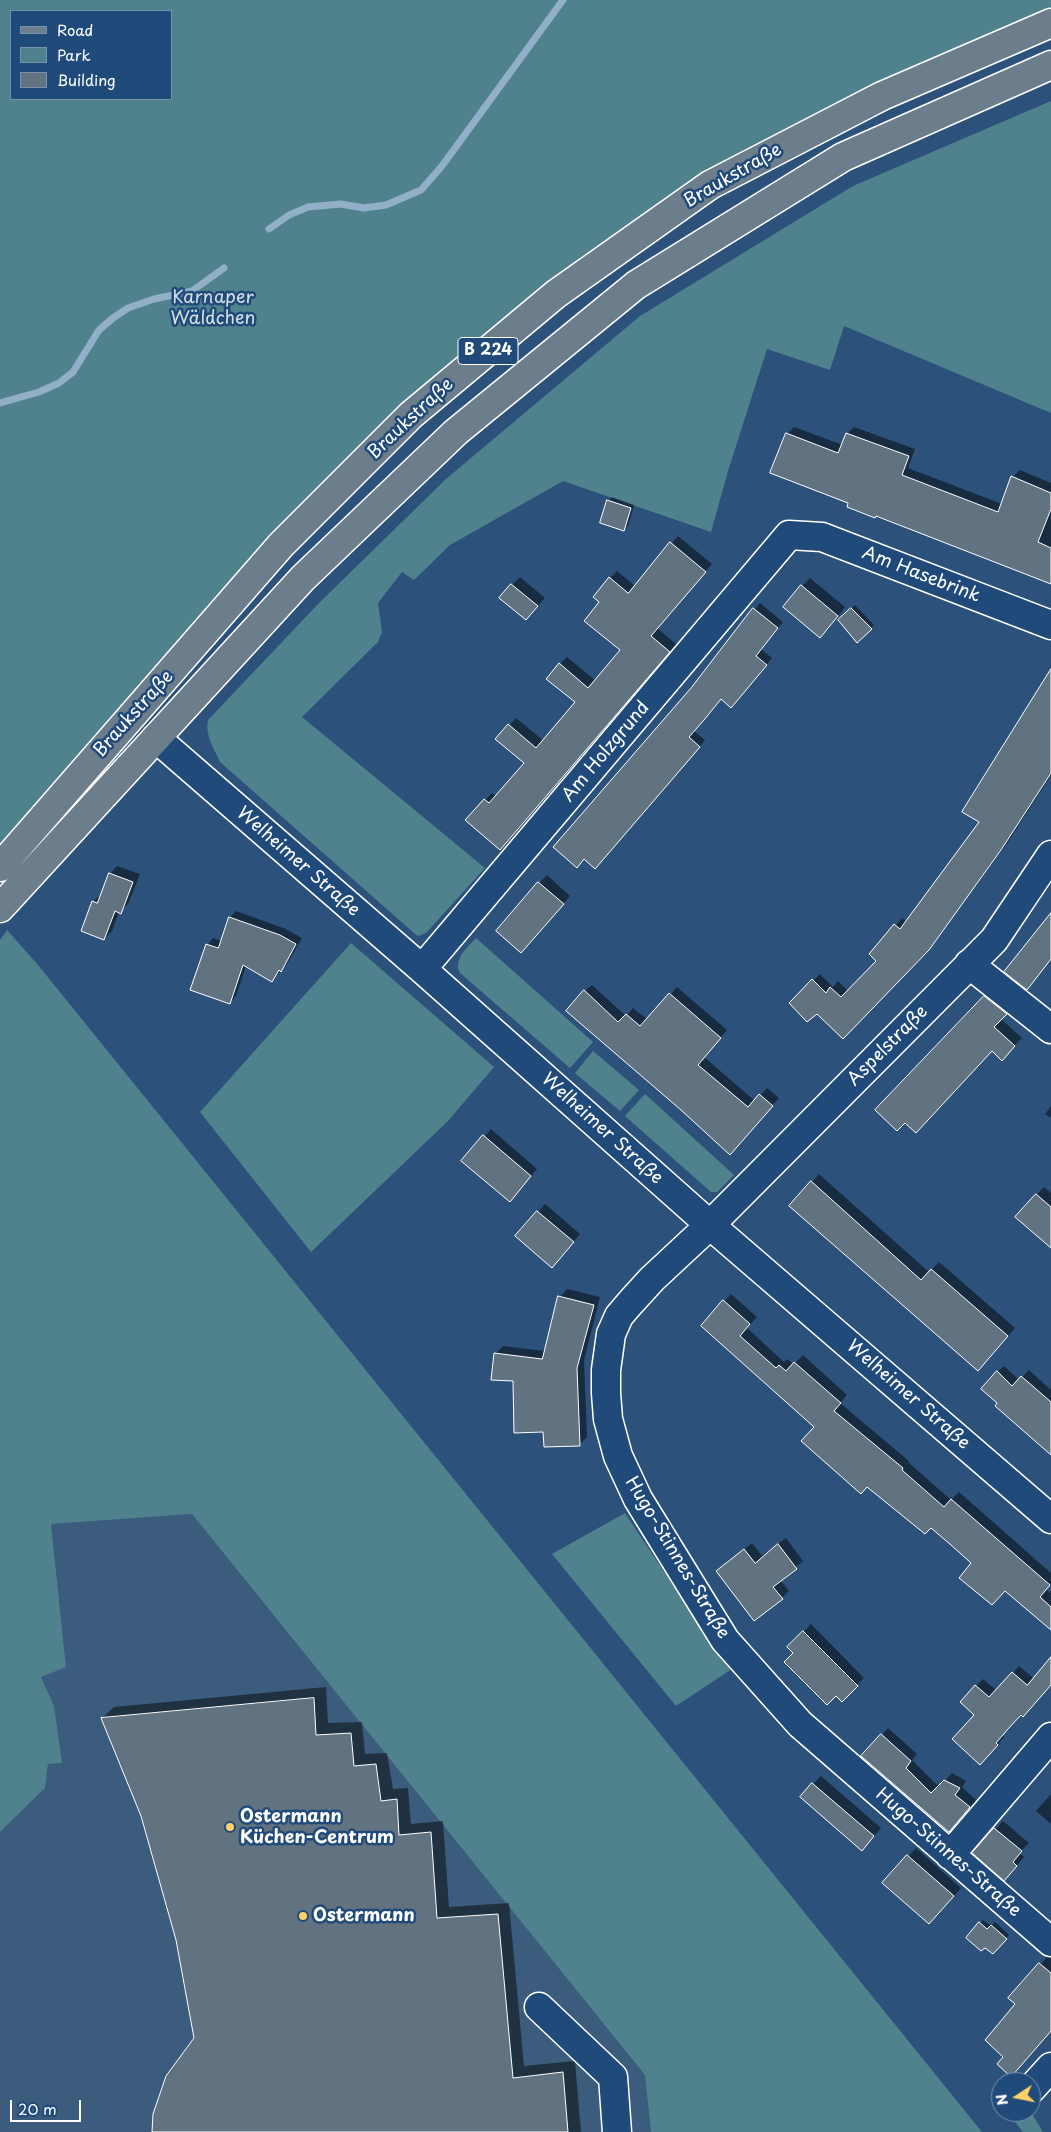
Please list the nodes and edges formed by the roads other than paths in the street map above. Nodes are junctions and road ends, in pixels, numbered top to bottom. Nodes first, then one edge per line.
1 (1051, 22) edge
2 (1051, 65) edge
3 (790, 535) joint
4 (1051, 625) edge
5 (156, 738) junction
6 (1051, 854) edge
7 (0, 866) edge
8 (0, 908) edge
9 (969, 964) junction
10 (422, 969) junction
11 (1051, 1029) edge
12 (710, 1225) junction
13 (1051, 1519) edge
14 (1051, 1737) edge
15 (950, 1854) junction
16 (1051, 1942) edge
17 (539, 2007) dead end
18 (1051, 2067) edge
19 (1041, 2078) edge
20 (617, 2132) edge

1 - 7 main road, Braukstraße / B 224
2 - 5 main road, Braukstraße / B 224
3 - 4 street, Am Hasebrink
3 - 10 street, Am Holzgrund
5 - 8 main road, Braukstraße / B 224
5 - 10 street, Welheimer Straße
6 - 9 street, Aspelstraße
9 - 11 street
9 - 12 street, Aspelstraße
10 - 12 street, Welheimer Straße
12 - 13 street, Welheimer Straße
12 - 15 street, Hugo-Stinnes-Straße
14 - 15 street
15 - 16 street, Hugo-Stinnes-Straße
17 - 20 street
18 - 19 street

